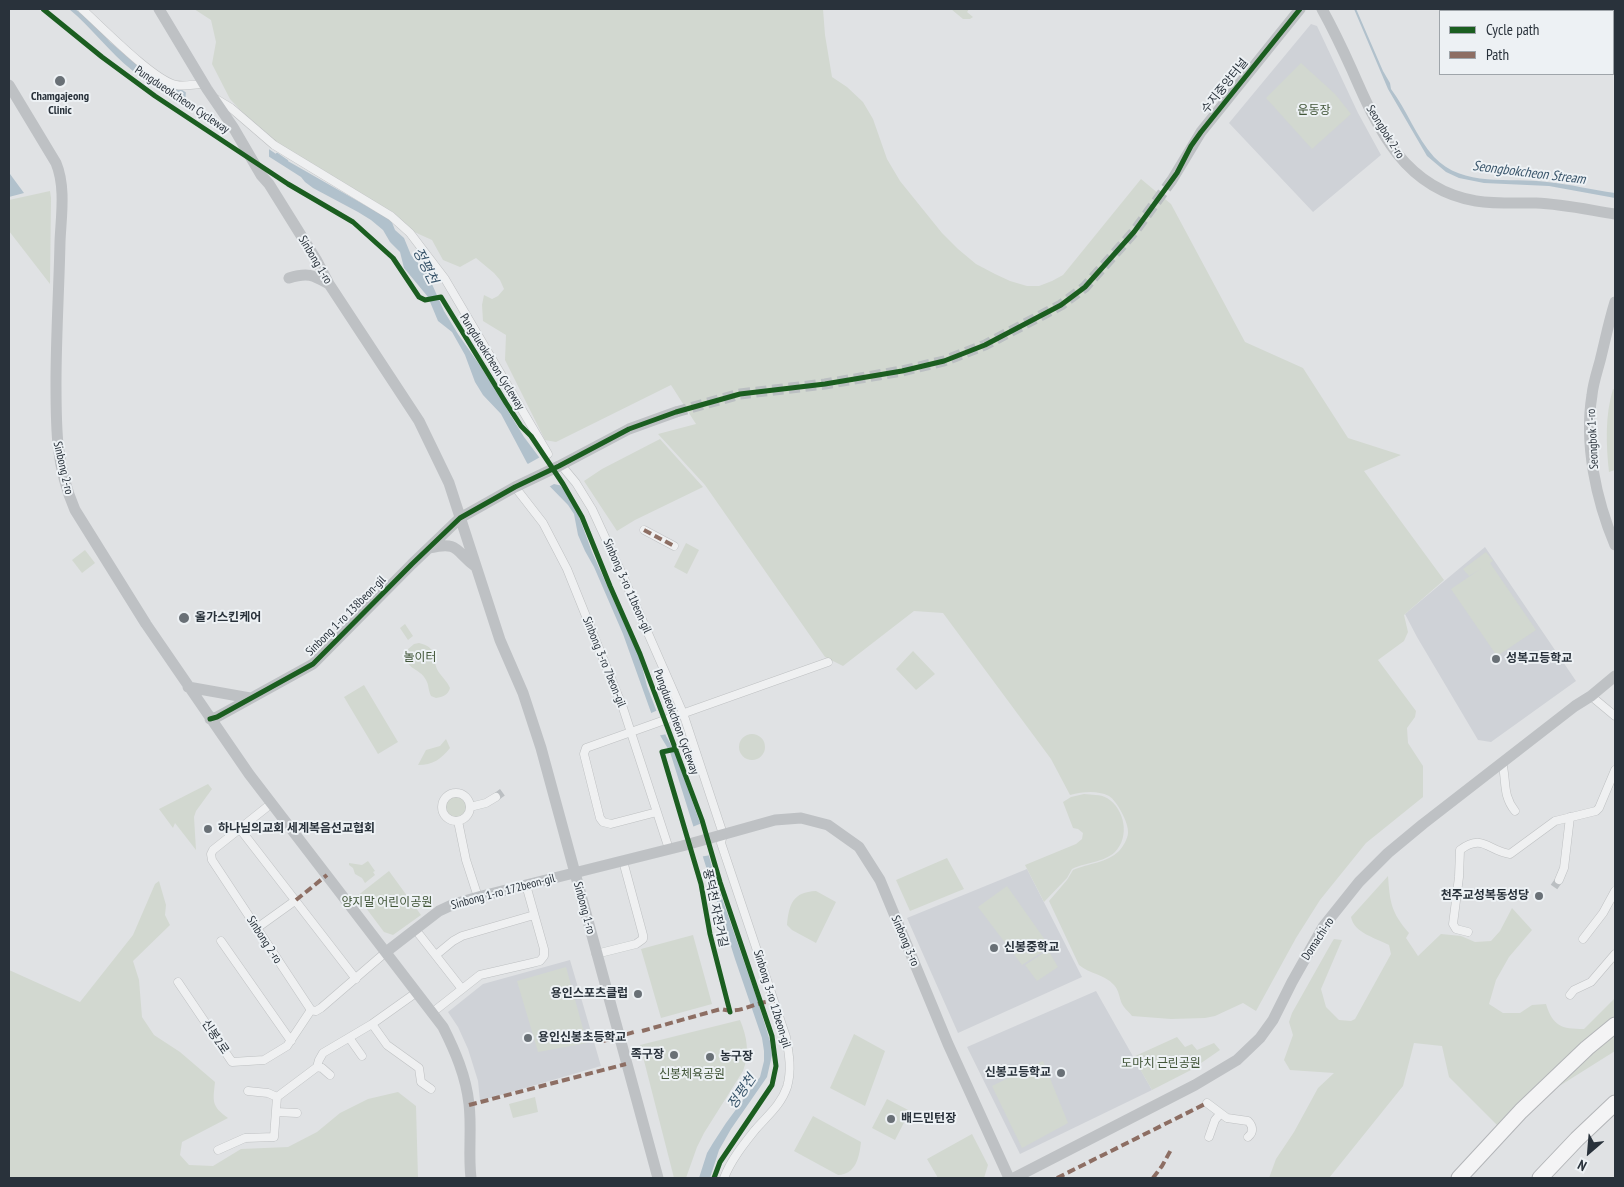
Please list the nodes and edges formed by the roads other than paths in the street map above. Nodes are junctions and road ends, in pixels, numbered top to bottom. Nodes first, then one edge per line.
1 (82, 9) edge
2 (159, 9) edge
3 (1300, 9) edge
4 (1322, 9) edge
5 (9, 85) edge
6 (207, 90) junction
7 (1172, 180) tunnel mouth
8 (1615, 214) edge
9 (289, 278) dead end
10 (329, 284) junction
11 (1615, 302) edge
12 (676, 412) tunnel mouth
13 (548, 454) dead end
14 (559, 466) junction
15 (515, 487) junction
16 (460, 518) junction
17 (644, 530) dead end
18 (1615, 545) edge
19 (674, 546) dead end
20 (428, 548) junction
21 (476, 567) junction
22 (828, 662) dead end
23 (1615, 676) edge
24 (188, 687) junction
25 (1591, 696) junction
26 (250, 698) junction
27 (683, 713) junction
28 (1615, 716) edge
29 (210, 719) junction
30 (632, 733) junction
31 (1502, 762) junction
32 (1615, 770) edge
33 (496, 797) tunnel mouth
34 (272, 803) junction
35 (470, 807) junction
36 (1515, 811) dead end
37 (657, 812) junction
38 (1570, 817) junction
39 (458, 821) junction
40 (240, 828) junction
41 (719, 835) junction
42 (669, 849) junction
43 (622, 861) junction
44 (575, 873) junction
45 (1559, 880) tunnel mouth
46 (526, 885) junction
47 (1615, 891) edge
48 (478, 897) junction
49 (296, 900) junction
50 (534, 915) junction
51 (257, 928) junction
52 (415, 929) junction
53 (1468, 932) dead end
54 (1583, 939) dead end
55 (221, 941) dead end
56 (386, 952) junction
57 (596, 954) junction
58 (1615, 954) edge
59 (436, 955) junction
60 (356, 979) junction
61 (178, 982) dead end
62 (462, 989) junction
63 (417, 992) junction
64 (1570, 995) dead end
65 (311, 1010) junction
66 (433, 1012) junction
67 (372, 1024) junction
68 (1615, 1025) edge
69 (350, 1038) junction
70 (291, 1041) junction
71 (362, 1056) dead end
72 (317, 1067) junction
73 (330, 1075) dead end
74 (1547, 1088) junction
75 (431, 1089) dead end
76 (248, 1091) dead end
77 (277, 1097) junction
78 (1207, 1103) dead end
79 (1615, 1103) edge
80 (276, 1112) junction
81 (1615, 1112) edge
82 (297, 1113) dead end
83 (1220, 1114) junction
84 (1209, 1137) dead end
85 (1248, 1137) dead end
86 (218, 1150) dead end
87 (472, 1178) edge
88 (658, 1178) edge
89 (724, 1178) edge
90 (1009, 1178) edge
91 (1014, 1178) edge
92 (1459, 1178) edge
93 (1472, 1178) edge
94 (1540, 1178) edge
95 (1550, 1178) edge

1 - 6 street
2 - 6 street, Sinbong 1-ro
3 - 7 street, 수지중앙터널
4 - 8 street, Seongbok 2-ro
5 - 24 street, Sinbong 2-ro
6 - 10 street, Sinbong 1-ro
6 - 13 street
9 - 10 street
10 - 16 street, Sinbong 1-ro
11 - 18 street, Seongbok 1-ro
12 - 14 street
14 - 15 street
14 - 27 street, Sinbong 3-ro 11beon-gil
15 - 16 street
15 - 30 street, Sinbong 3-ro 7beon-gil
16 - 20 street, Sinbong 1-ro 138beon-gil
16 - 21 street, Sinbong 1-ro
17 - 19 street
20 - 21 street
20 - 26 street, Sinbong 1-ro 138beon-gil
21 - 44 street, Sinbong 1-ro
22 - 27 street
23 - 25 street, Domachi-ro
24 - 26 street
24 - 29 street, Sinbong 2-ro
25 - 28 street
25 - 31 street, Domachi-ro
26 - 29 street, Sinbong 1-ro 138beon-gil
27 - 30 street
27 - 41 street, Sinbong 3-ro 11beon-gil
29 - 34 street, Sinbong 2-ro
30 - 37 street, Sinbong 3-ro 7beon-gil
30 - 37 street
31 - 36 street
31 - 91 street, Domachi-ro
32 - 38 street
33 - 35 street
34 - 40 street, Sinbong 2-ro
34 - 56 street, Sinbong 2-ro
35 - 39 street
35 - 39 street
37 - 42 street, Sinbong 3-ro 7beon-gil
38 - 45 street
38 - 53 street
39 - 48 street
40 - 49 street
40 - 51 street, Sinbong 2-ro
41 - 42 street, Sinbong 3-ro
41 - 89 street, Sinbong 3-ro 12beon-gil
41 - 90 street, Sinbong 3-ro
42 - 43 street
43 - 44 street
43 - 57 street
44 - 46 street, Sinbong 1-ro 172beon-gil
44 - 57 street, Sinbong 1-ro
46 - 48 street, Sinbong 1-ro 172beon-gil
46 - 50 street
47 - 54 street
48 - 52 street, Sinbong 1-ro 172beon-gil
49 - 51 street
49 - 60 street
50 - 59 street
50 - 62 street
51 - 65 street, Sinbong 2-ro
52 - 56 street, Sinbong 1-ro 172beon-gil
52 - 59 street
55 - 70 street
56 - 60 street
56 - 63 street, Sinbong 2-ro
57 - 88 street, Sinbong 1-ro
58 - 64 street
59 - 62 street
60 - 65 street
61 - 70 street, 신봉2로
62 - 66 street
63 - 66 street, Sinbong 2-ro
63 - 67 street
65 - 70 street, 신봉2로
66 - 87 street, Sinbong 2-ro
67 - 69 street
67 - 75 street
68 - 74 highway
69 - 71 street
69 - 72 street
72 - 73 street
72 - 77 street
74 - 92 highway
74 - 93 highway
76 - 77 street
77 - 80 street
78 - 83 street
79 - 94 highway
80 - 82 street
80 - 86 street
81 - 95 highway
83 - 84 street
83 - 85 street

